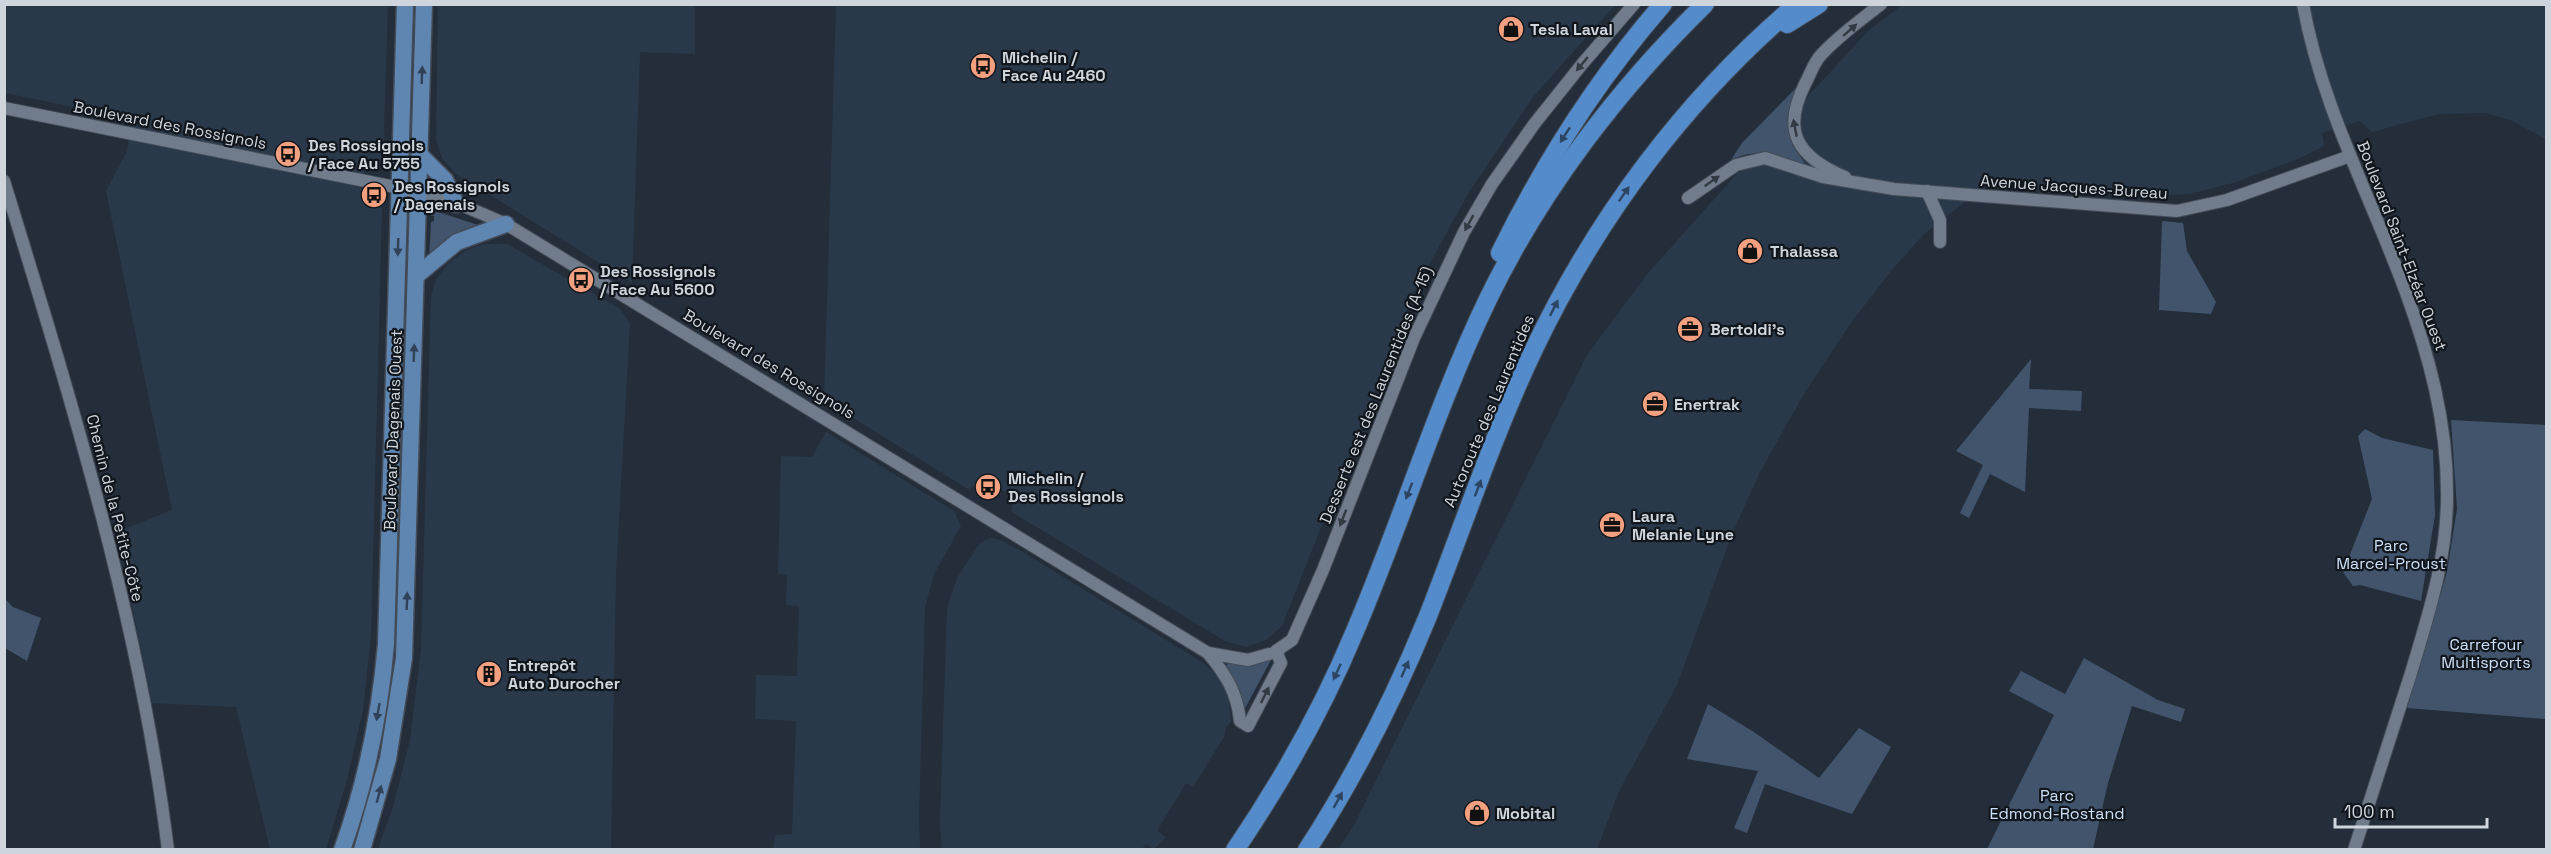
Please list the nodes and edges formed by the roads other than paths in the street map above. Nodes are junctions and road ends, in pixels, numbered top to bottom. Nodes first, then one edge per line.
1 (405, 4) edge
2 (424, 4) edge
3 (1634, 4) edge
4 (1663, 4) edge
5 (1703, 4) edge
6 (1797, 4) edge
7 (1820, 4) edge
8 (1881, 4) edge
9 (2303, 4) edge
10 (1752, 45) junction
11 (4, 108) edge
12 (420, 155) junction
13 (2350, 156) junction
14 (4, 181) edge
15 (1860, 183) junction
16 (400, 188) junction
17 (1927, 191) junction
18 (419, 193) junction
19 (1688, 198) dead end
20 (456, 204) junction
21 (506, 224) junction
22 (1940, 242) dead end
23 (416, 276) junction
24 (1429, 436) junction
25 (1208, 653) junction
26 (1273, 653) junction
27 (168, 849) edge
28 (342, 849) edge
29 (362, 849) edge
30 (1235, 849) edge
31 (1308, 849) edge
32 (2354, 849) edge

1 - 16 main road, Boulevard Dagenais Ouest
12 -> 2 main road, Boulevard Dagenais Ouest
3 -> 26 street, Desserte est des Laurentides (A-15)
4 -> 24 highway
5 - 24 highway
6 - 10 highway, Autoroute des Laurentides
7 - 10 highway
15 -> 8 street
9 - 13 street, Boulevard Saint-Elzéar Ouest
31 -> 10 highway, Autoroute des Laurentides
11 - 16 street, Boulevard des Rossignols
12 - 18 main road, Boulevard Dagenais Ouest
12 - 20 main road
13 - 17 street, Avenue Jacques-Bureau
13 - 32 street, Boulevard Saint-Elzéar Ouest
14 - 27 street, Chemin de la Petite-Côte
15 - 17 street, Avenue Jacques-Bureau
19 -> 15 street, Avenue Jacques-Bureau
16 - 18 street, Boulevard des Rossignols
16 -> 28 main road, Boulevard Dagenais Ouest
17 - 22 street
18 - 20 street, Boulevard des Rossignols
18 - 23 main road, Boulevard Dagenais Ouest
20 - 21 street, Boulevard des Rossignols
21 - 23 main road
21 - 25 street, Boulevard des Rossignols
29 -> 23 main road, Boulevard Dagenais Ouest
24 -> 30 highway
25 - 26 street, Boulevard des Rossignols
25 -> 26 street, Boulevard des Rossignols

